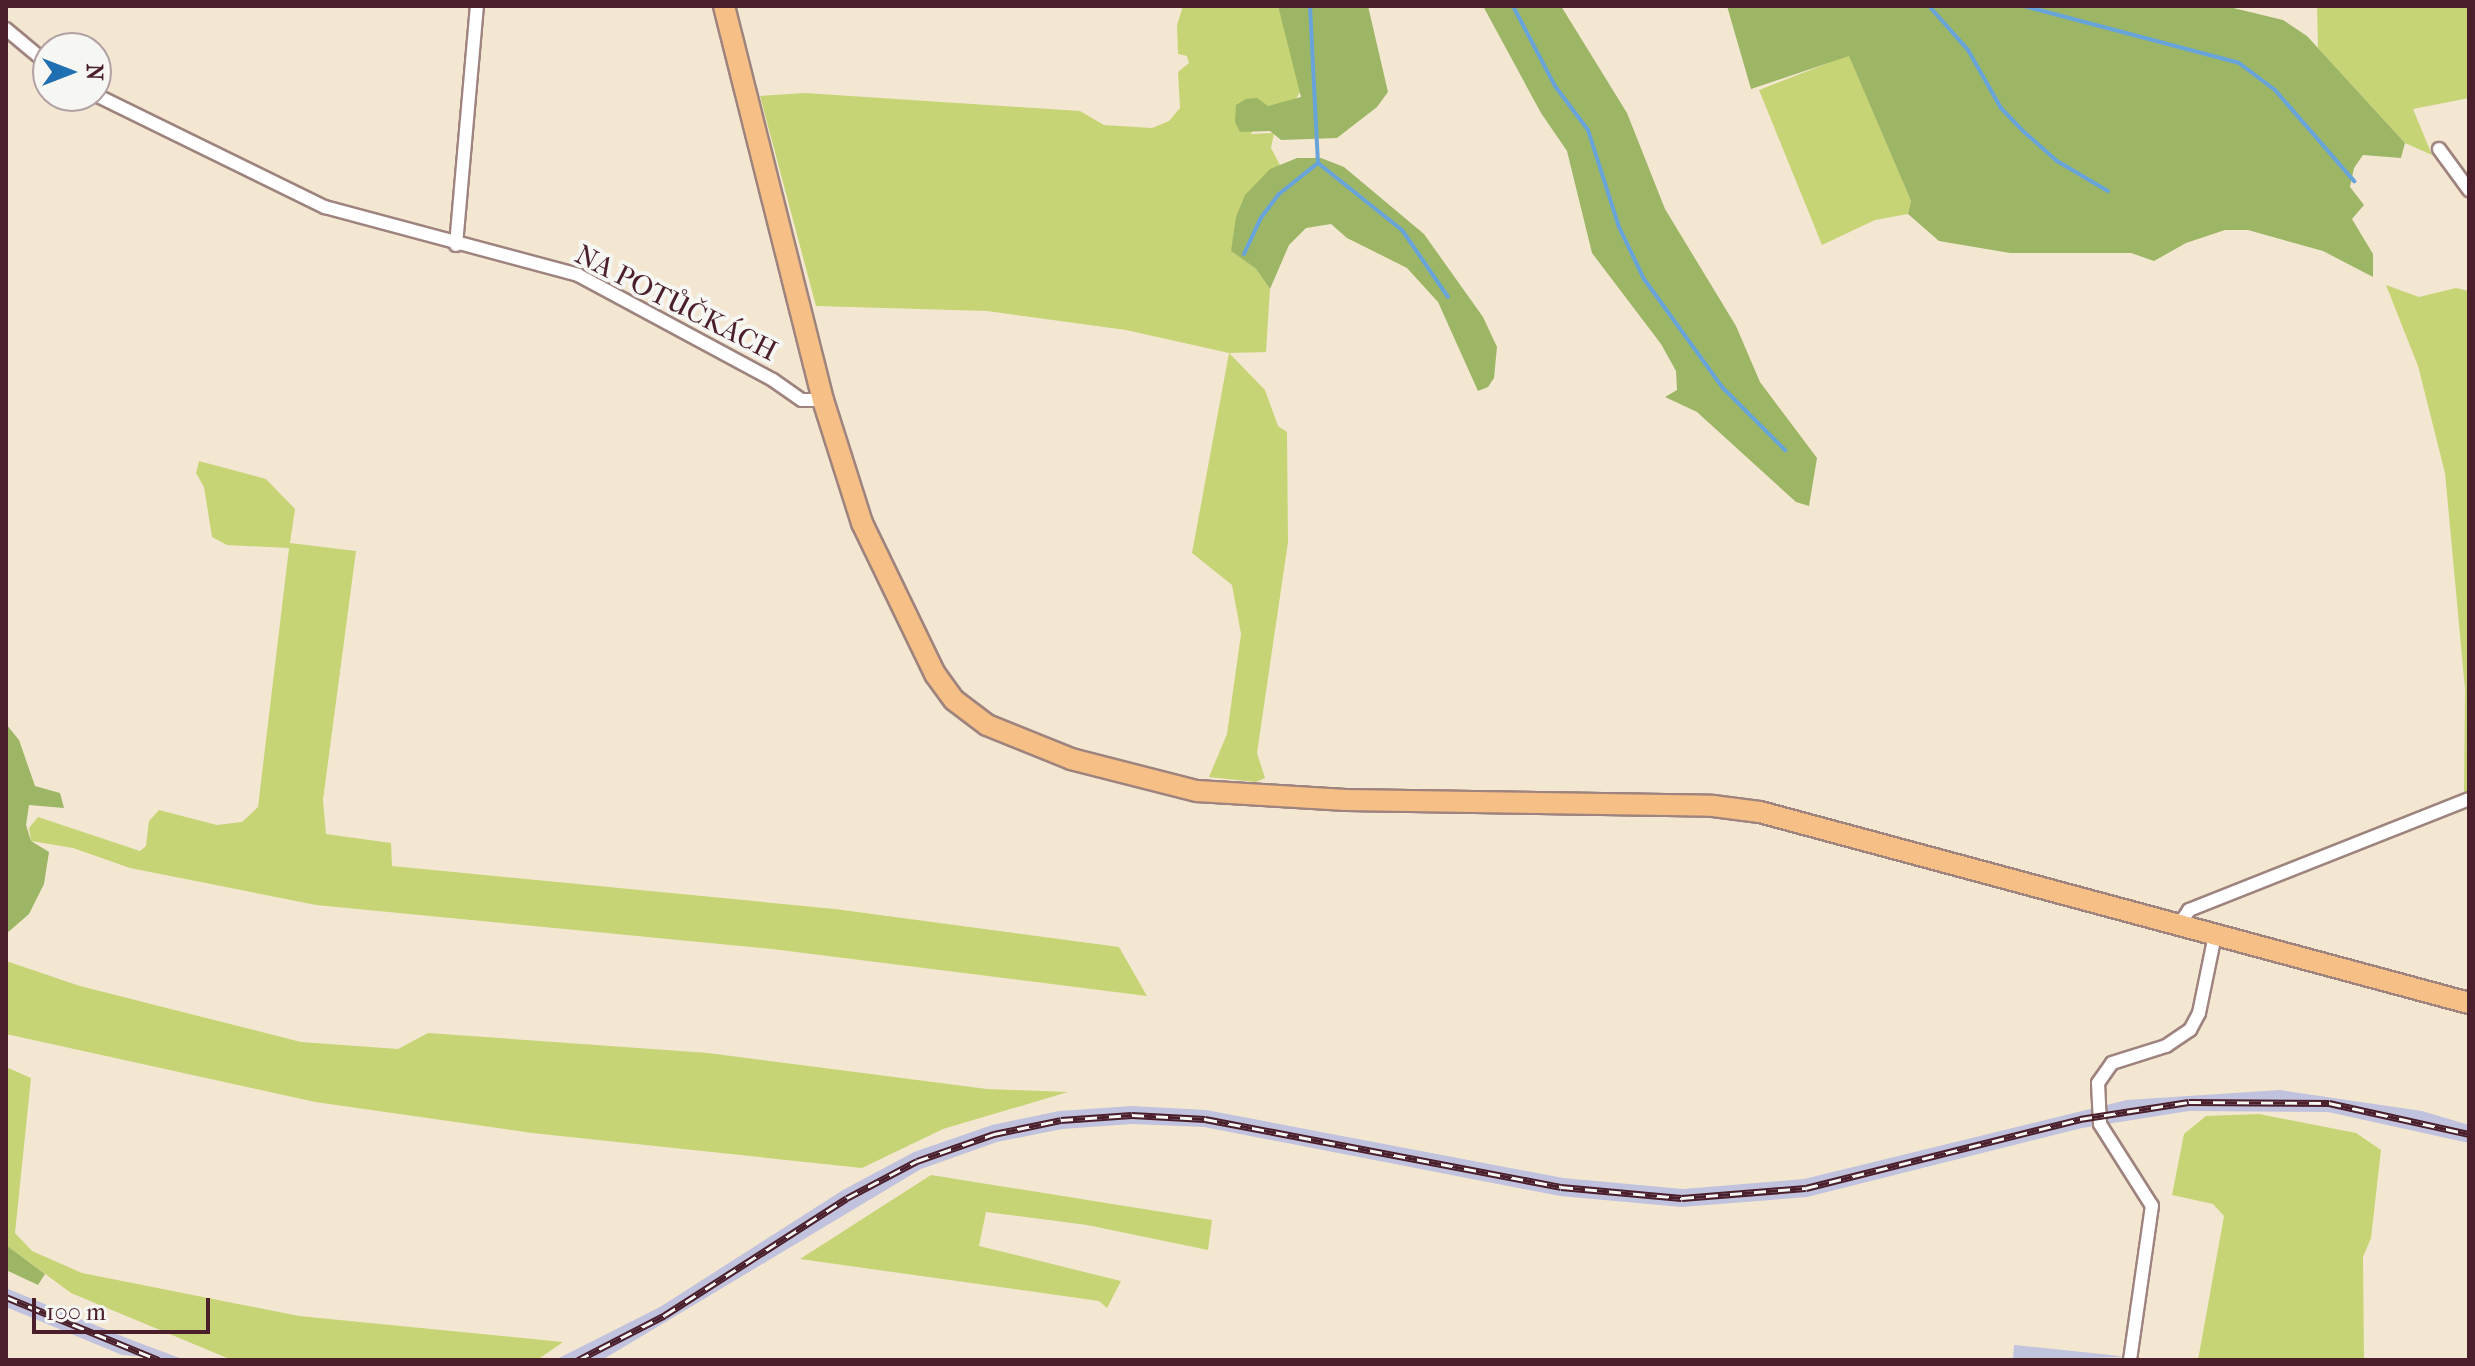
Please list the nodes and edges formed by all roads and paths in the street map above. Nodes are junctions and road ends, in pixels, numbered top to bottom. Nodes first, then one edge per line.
1 (477, 6) edge
2 (724, 6) edge
3 (6, 29) edge
4 (32, 51) edge
5 (112, 103) edge
6 (2439, 149) dead end
7 (2469, 190) edge
8 (456, 245) junction
9 (823, 400) junction
10 (2469, 799) edge
11 (2179, 925) junction
12 (2215, 935) junction
13 (2469, 1003) edge
14 (2130, 1360) edge

1 - 8 street
2 - 9 main road
3 - 4 street
5 - 8 street, NA POTŮČKÁCH
6 - 7 street
8 - 9 street, NA POTŮČKÁCH
9 - 11 main road
10 - 11 street
11 - 12 main road
12 - 13 main road
12 - 14 street

